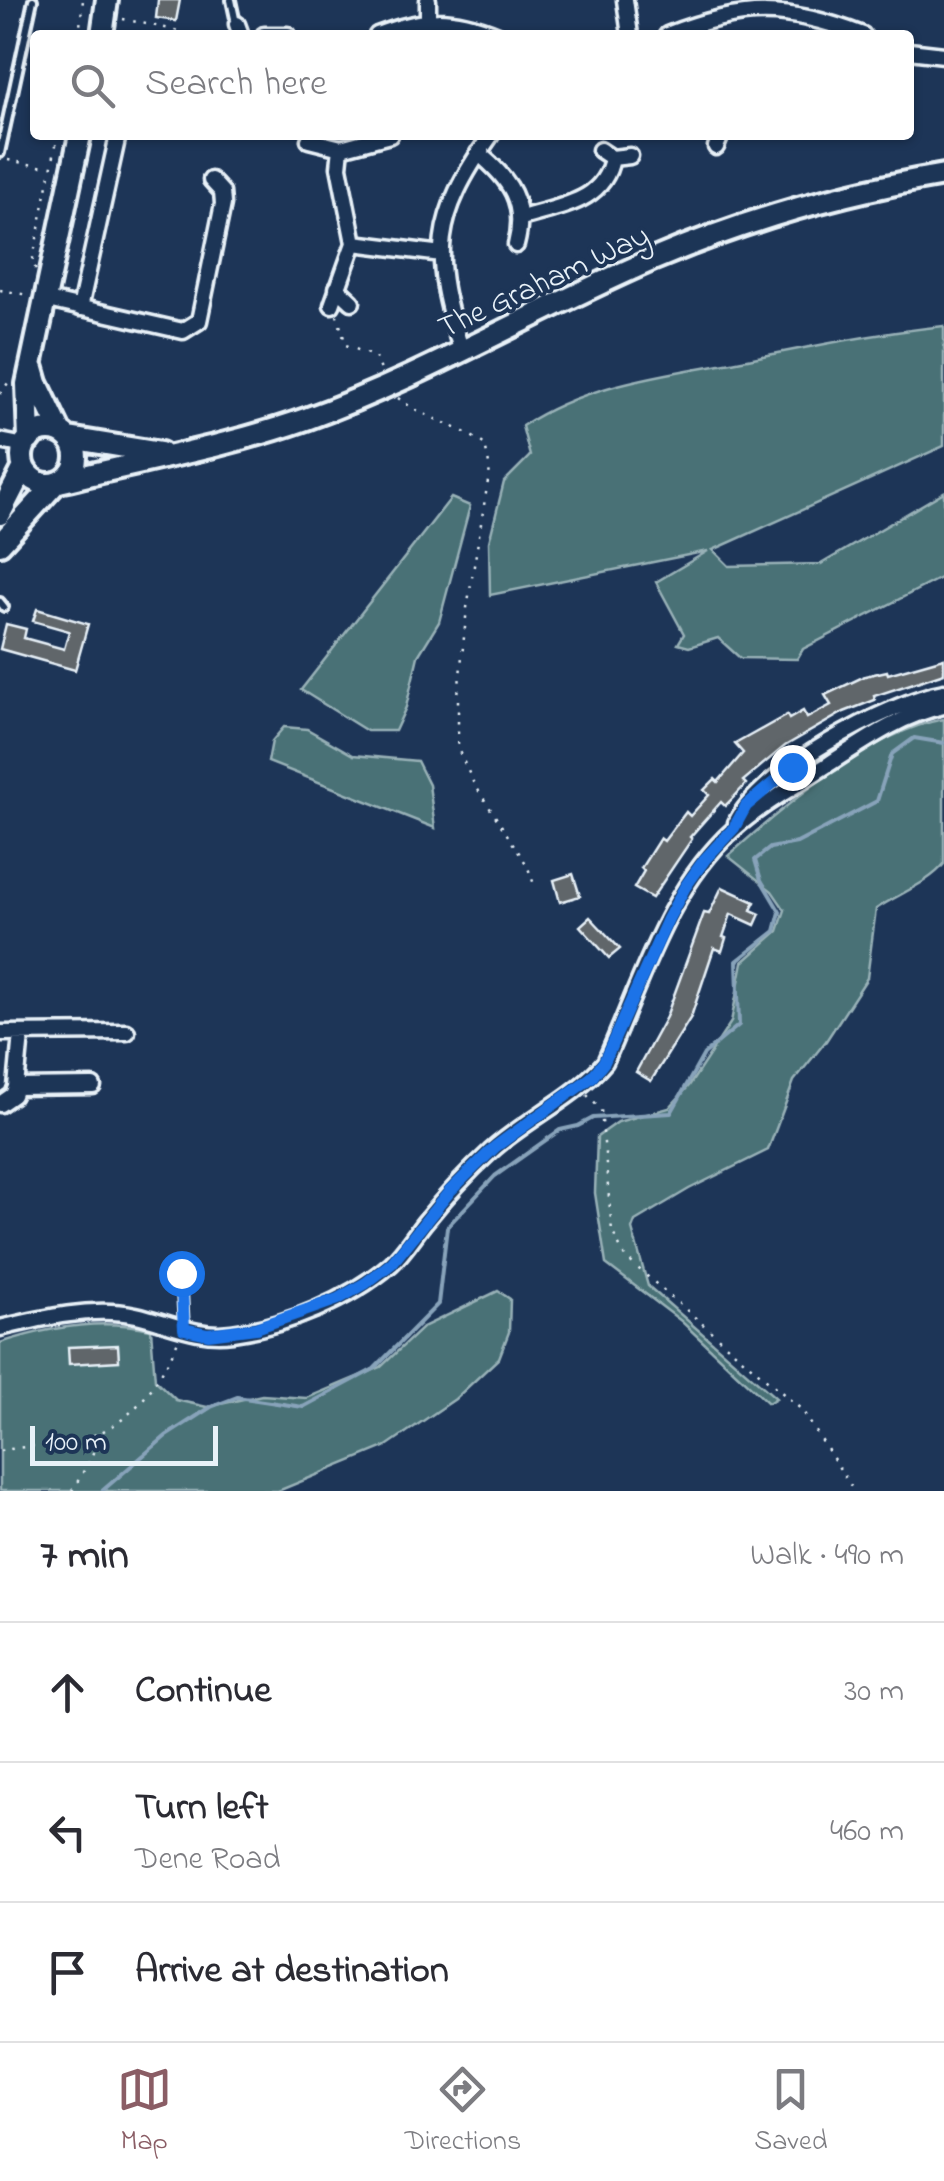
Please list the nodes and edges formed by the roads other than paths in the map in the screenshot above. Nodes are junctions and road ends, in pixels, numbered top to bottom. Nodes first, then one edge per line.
1 (34, 0) edge
2 (232, 0) edge
3 (428, 0) edge
4 (624, 0) edge
5 (428, 20) junction
6 (706, 28) edge
7 (239, 30) edge
8 (390, 30) edge
9 (482, 30) edge
10 (629, 30) edge
11 (848, 30) edge
12 (914, 52) edge
13 (944, 55) edge
14 (79, 140) edge
15 (117, 140) edge
16 (308, 140) dead end
17 (381, 140) edge
18 (487, 140) edge
19 (341, 148) junction
20 (478, 153) junction
21 (0, 156) edge
22 (630, 156) dead end
23 (944, 175) edge
24 (211, 180) dead end
25 (522, 218) junction
26 (354, 242) junction
27 (516, 245) dead end
28 (442, 254) junction
29 (338, 288) junction
30 (43, 298) junction
31 (352, 302) dead end
32 (332, 305) road end
33 (80, 308) junction
34 (462, 352) junction
35 (32, 362) junction
36 (65, 435) junction
37 (0, 441) edge
38 (26, 451) junction
39 (172, 455) junction
40 (59, 482) junction
41 (0, 514) edge
42 (0, 544) edge
43 (937, 700) edge
44 (127, 1032) dead end
45 (0, 1033) edge
46 (21, 1034) junction
47 (93, 1086) dead end
48 (16, 1087) junction
49 (0, 1104) edge
50 (181, 1273) dead end
51 (0, 1328) edge
52 (184, 1329) junction

1 - 21 lane
2 - 7 lane
3 - 5 street
4 - 10 street
5 - 8 street
5 - 9 street
6 - 11 street
12 - 13 street
14 - 30 main road
15 - 33 street
16 - 19 street
17 - 19 street
18 - 20 street
19 - 26 street
20 - 25 street
20 - 28 street
22 - 25 street
23 - 34 main road, The Graham Way
24 - 33 street
25 - 27 street
26 - 28 street
26 - 29 street
28 - 34 street
29 - 31 street
29 - 32 street
30 - 33 street
30 - 35 main road
34 - 39 main road, The Graham Way
35 - 36 main road
35 - 38 main road
36 - 38 main road
36 - 39 main road, The Graham Way
36 - 40 main road
37 - 38 street
38 - 40 main road
38 - 41 main road
39 - 40 main road, The Graham Way
40 - 42 main road
43 - 52 street
44 - 46 street
45 - 46 street
46 - 48 street
47 - 48 street
48 - 49 street
50 - 52 lane
51 - 52 street

